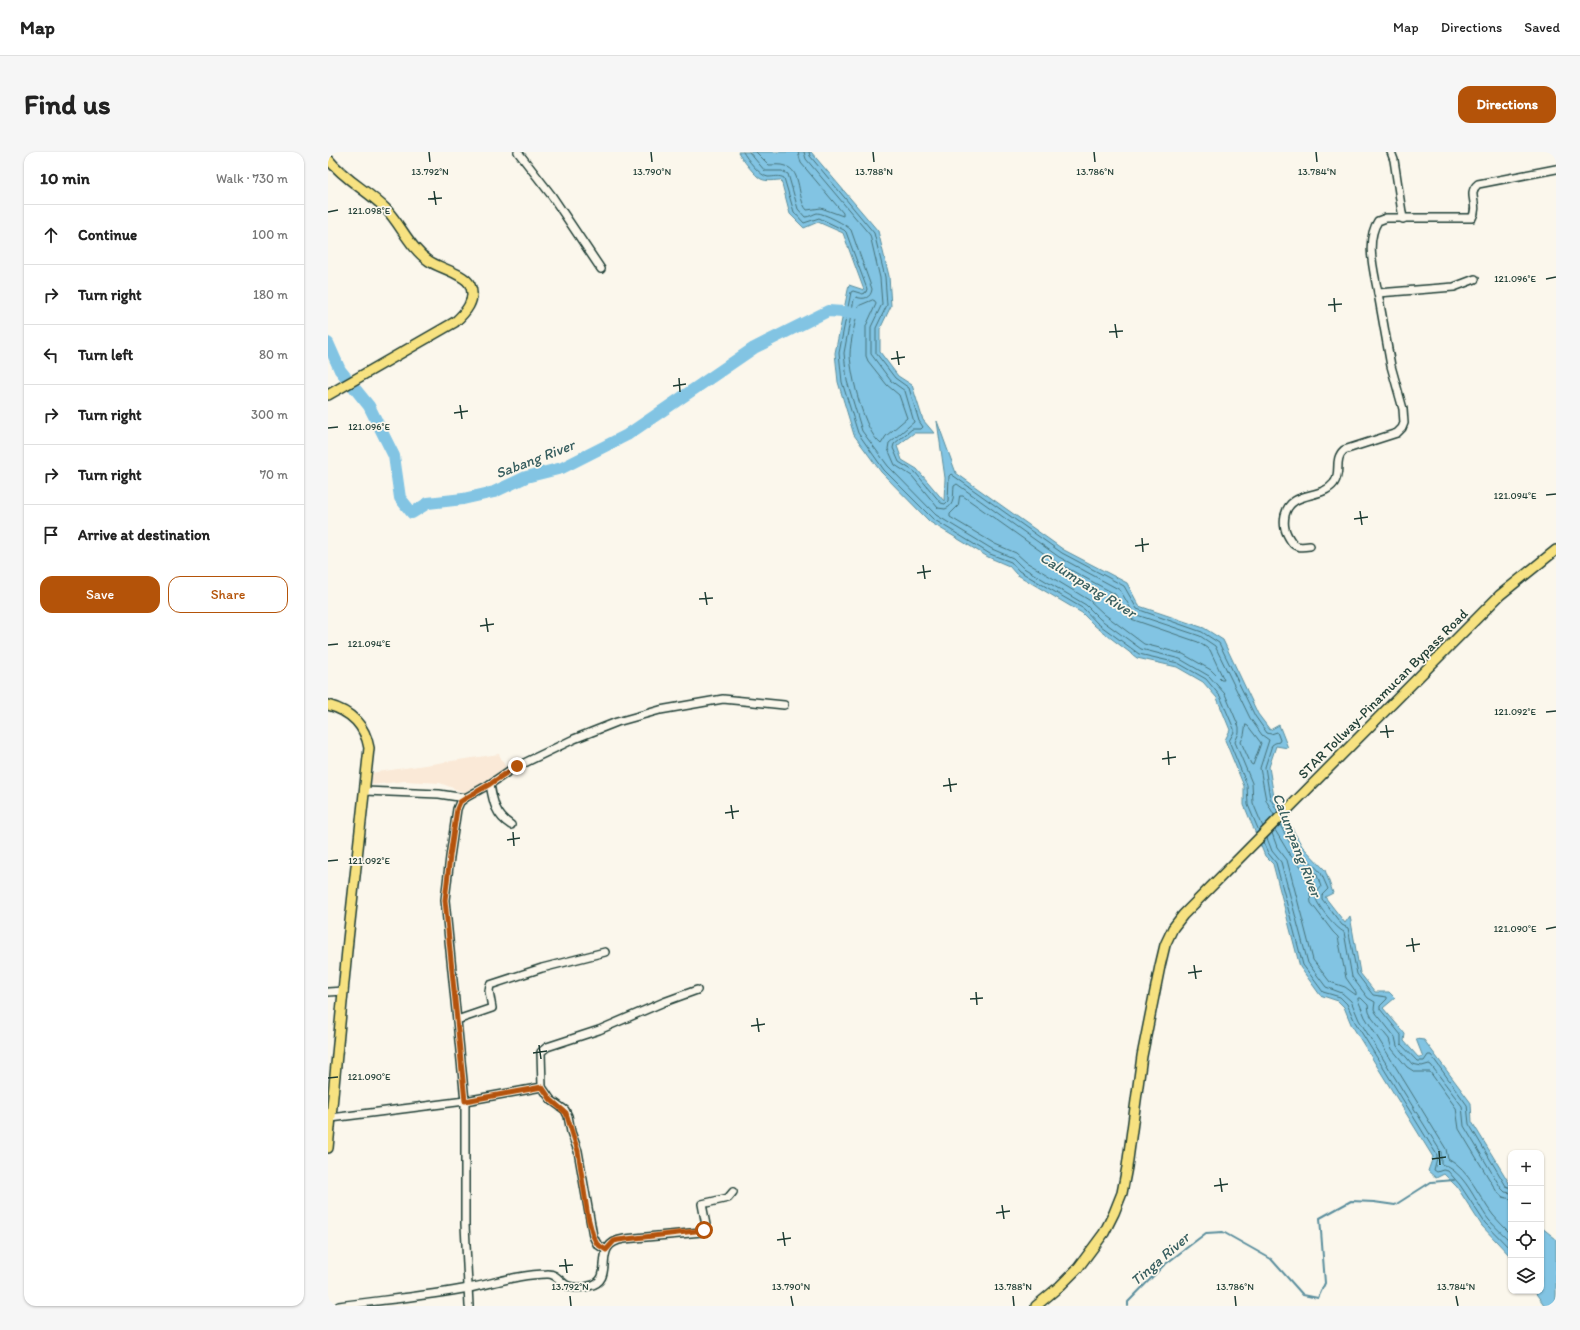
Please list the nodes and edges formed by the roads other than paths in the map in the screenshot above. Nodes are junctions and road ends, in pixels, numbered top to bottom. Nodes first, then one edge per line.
1 (518, 152) edge
2 (1391, 152) edge
3 (328, 159) edge
4 (1556, 169) edge
5 (1402, 219) junction
6 (601, 269) dead end
7 (1475, 279) dead end
8 (1378, 294) junction
9 (329, 395) edge
10 (1310, 546) dead end
11 (1556, 550) edge
12 (328, 704) edge
13 (784, 705) dead end
14 (490, 784) junction
15 (365, 791) junction
16 (466, 798) junction
17 (511, 825) dead end
18 (604, 952) dead end
19 (697, 990) dead end
20 (344, 991) junction
21 (328, 992) edge
22 (457, 1020) junction
23 (542, 1087) junction
24 (465, 1101) junction
25 (331, 1118) junction
26 (328, 1148) edge
27 (733, 1192) dead end
28 (606, 1250) junction
29 (468, 1288) junction
30 (339, 1306) edge
31 (469, 1306) edge
32 (1036, 1306) edge

1 - 6 street
2 - 5 street
3 - 9 main road
4 - 5 street
5 - 8 street
7 - 8 street
8 - 10 street
11 - 32 main road, STAR Tollway-Pinamucan Bypass Road
12 - 15 main road
13 - 14 street
14 - 16 street
14 - 17 street
15 - 16 street
15 - 20 main road
16 - 22 street
18 - 22 street
19 - 23 street
20 - 21 street
20 - 25 main road
22 - 24 street
23 - 24 street
23 - 28 street
24 - 25 street
24 - 29 street
25 - 26 main road
27 - 28 street
28 - 29 street
29 - 30 street
29 - 31 street

